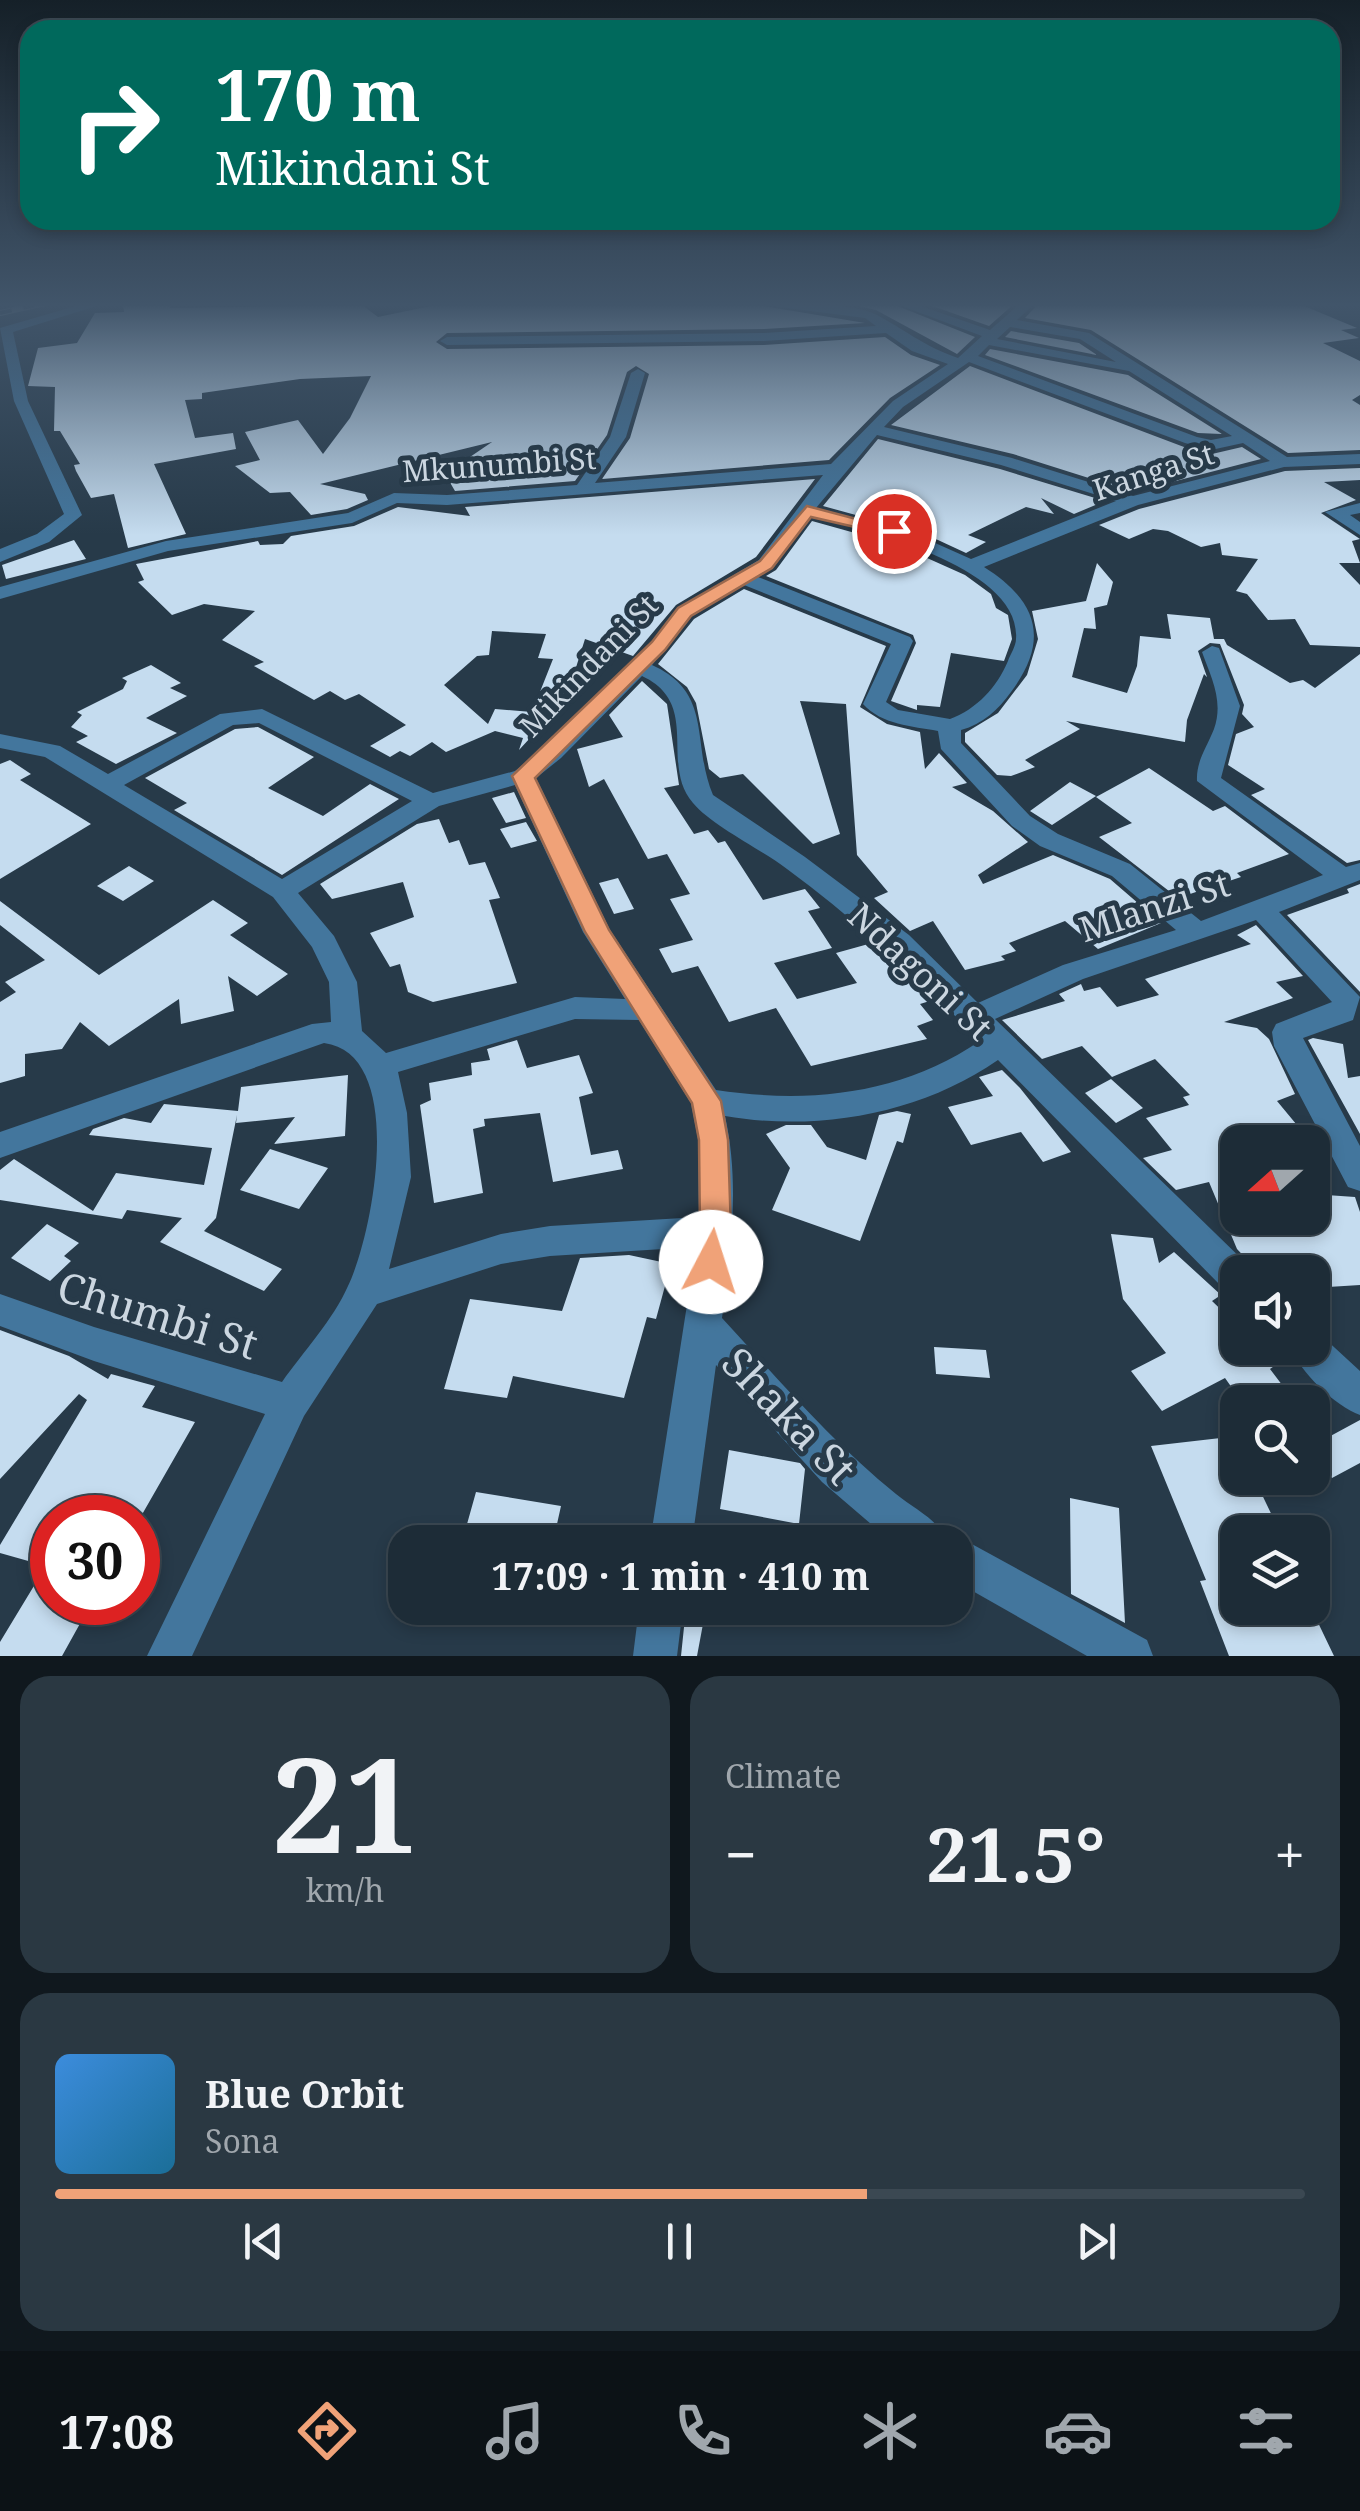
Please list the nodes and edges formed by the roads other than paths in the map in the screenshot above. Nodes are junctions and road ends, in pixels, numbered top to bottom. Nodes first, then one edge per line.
1 (16, 380) edge
2 (636, 380) edge
3 (933, 380) edge
4 (1021, 380) edge
5 (1151, 380) edge
6 (876, 430) junction
7 (1244, 438) junction
8 (1360, 459) edge
9 (1284, 462) junction
10 (836, 470) junction
11 (584, 486) junction
12 (1132, 501) junction
13 (1360, 508) edge
14 (807, 511) junction
15 (1360, 530) edge
16 (0, 556) edge
17 (970, 566) junction
18 (746, 579) junction
19 (0, 592) edge
20 (1212, 652) dead end
21 (638, 666) junction
22 (950, 726) junction
23 (0, 741) edge
24 (523, 776) junction
25 (104, 786) junction
26 (430, 802) junction
27 (1352, 874) edge
28 (282, 891) junction
29 (1262, 910) junction
30 (1197, 933) junction
31 (646, 1010) junction
32 (973, 1016) junction
33 (347, 1035) junction
34 (999, 1044) junction
35 (381, 1066) junction
36 (706, 1101) junction
37 (0, 1145) edge
38 (1360, 1177) edge
39 (716, 1231) junction
40 (1220, 1260) edge
41 (364, 1292) junction
42 (0, 1310) edge
43 (702, 1323) junction
44 (1327, 1365) edge
45 (1360, 1397) edge
46 (290, 1403) junction
47 (673, 1525) edge
48 (904, 1525) edge
49 (973, 1568) edge
50 (659, 1625) edge
51 (170, 1656) edge
52 (654, 1656) edge
53 (1131, 1656) edge

1 - 16 street
2 - 11 street
3 - 6 street, Mikindani St
4 - 7 street
5 - 7 street
6 - 10 street, Mikindani St
6 - 12 street
7 - 9 street
8 - 9 street, Kanga St
9 - 12 street, Kanga St
10 - 11 street, Mkunumbi St
10 - 14 street, Mikindani St
11 - 19 street, Mkunumbi St
12 - 17 street, Kanga St
13 - 15 street
14 - 17 street
14 - 18 street, Mikindani St
17 - 22 street
18 - 21 street, Mikindani St
18 - 22 street
20 - 27 street
21 - 24 street, Mikindani St
21 - 32 street, Ndagoni St
22 - 30 street
23 - 25 street
24 - 26 street, Mikindani St
24 - 31 street, Shaka St
25 - 26 street
25 - 28 street
26 - 28 street, Mikindani St
27 - 29 street, Mlanzi St
28 - 33 street
29 - 30 street, Mlanzi St
29 - 38 street
30 - 32 street, Mlanzi St
31 - 35 street
31 - 36 street, Shaka St
32 - 34 street, Ndagoni St
33 - 35 street
33 - 37 street
34 - 36 street
34 - 40 street, Ndagoni St
35 - 41 street
36 - 39 street, Shaka St
39 - 41 street
39 - 43 street, Shaka St
41 - 46 street
42 - 46 street, Chumbi St
43 - 47 street, Shaka St
43 - 48 street, Shaka St
44 - 45 street
46 - 51 street
49 - 53 street
50 - 52 street

